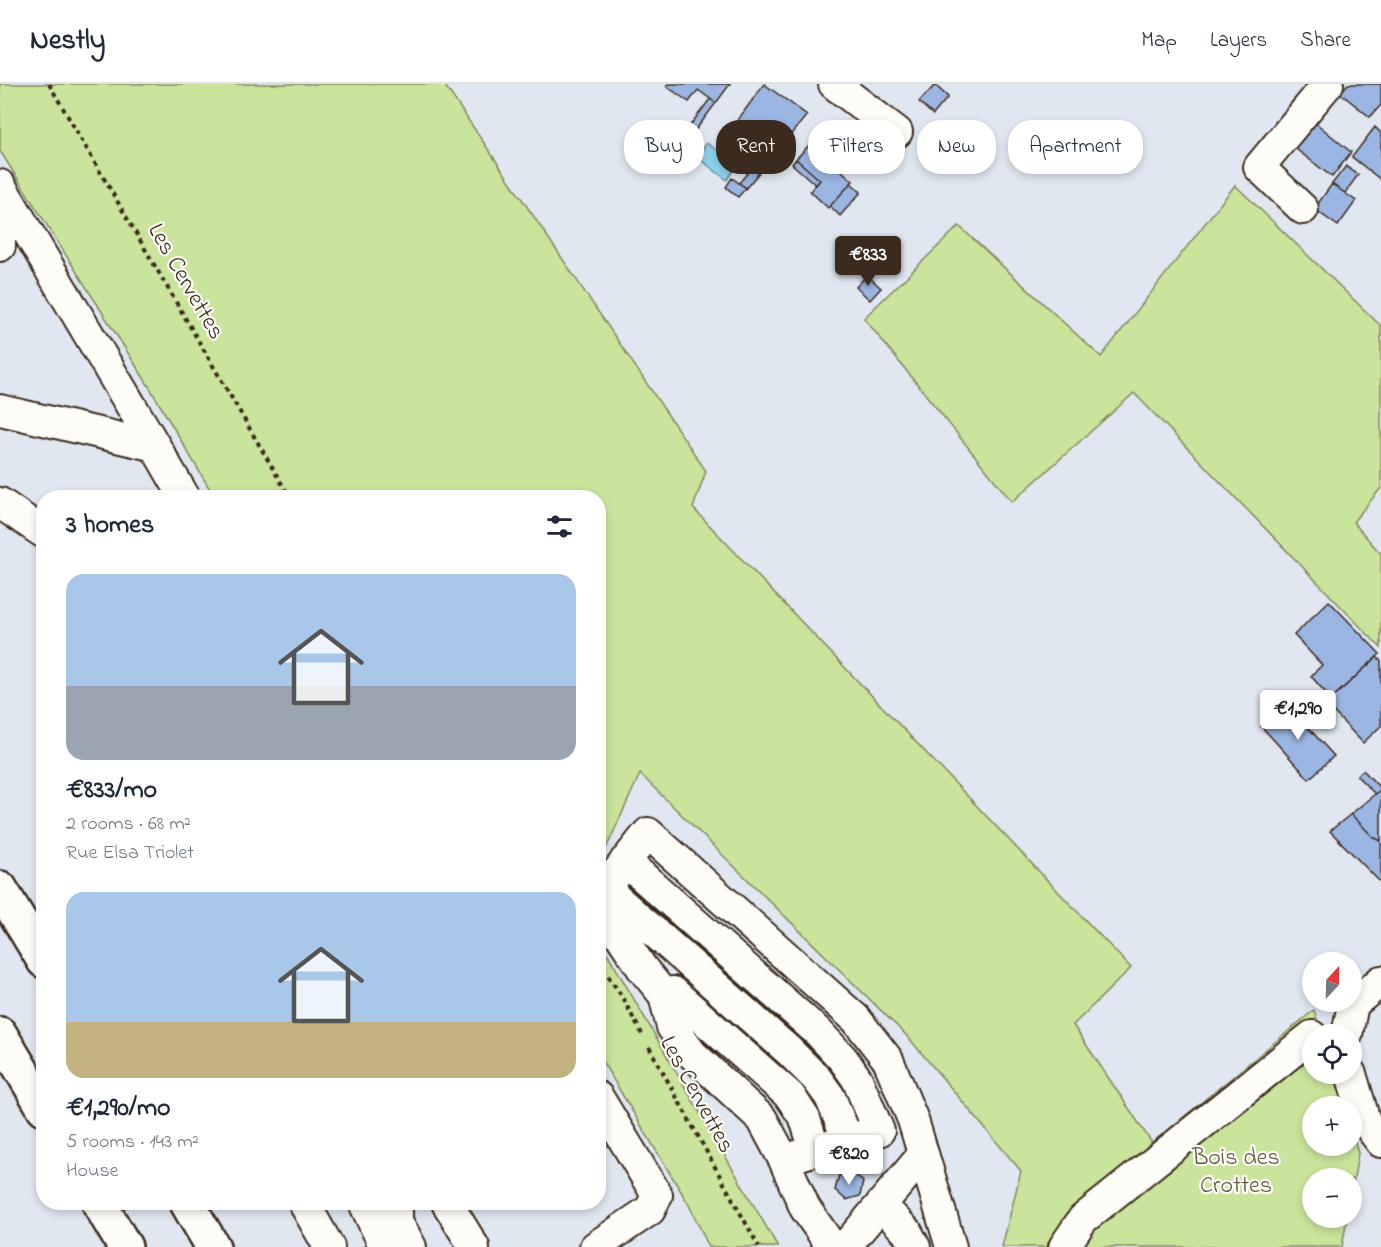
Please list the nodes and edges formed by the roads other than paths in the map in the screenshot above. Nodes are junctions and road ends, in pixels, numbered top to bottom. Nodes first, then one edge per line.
1 (834, 84) edge
2 (1328, 84) edge
3 (881, 120) edge
4 (0, 185) edge
5 (1304, 209) dead end
6 (0, 219) edge
7 (0, 246) edge
8 (0, 410) edge
9 (155, 446) junction
10 (180, 490) edge
11 (0, 503) edge
12 (36, 527) edge
13 (625, 861) junction
14 (0, 888) edge
15 (609, 892) junction
16 (741, 916) junction
17 (717, 942) junction
18 (36, 948) edge
19 (695, 968) junction
20 (1381, 981) edge
21 (669, 993) junction
22 (1362, 997) edge
23 (835, 1000) junction
24 (1343, 1012) edge
25 (1328, 1024) edge
26 (812, 1026) junction
27 (0, 1034) edge
28 (1302, 1045) edge
29 (789, 1051) junction
30 (767, 1076) junction
31 (1355, 1084) edge
32 (36, 1095) edge
33 (744, 1102) junction
34 (606, 1110) edge
35 (913, 1120) junction
36 (879, 1131) junction
37 (848, 1140) junction
38 (1381, 1142) edge
39 (815, 1150) junction
40 (923, 1155) junction
41 (784, 1160) junction
42 (881, 1205) junction
43 (103, 1210) edge
44 (191, 1210) edge
45 (308, 1210) edge
46 (367, 1210) edge
47 (397, 1210) edge
48 (451, 1210) edge
49 (860, 1241) edge
50 (125, 1247) edge
51 (213, 1247) edge
52 (329, 1247) edge
53 (385, 1247) edge
54 (411, 1247) edge
55 (474, 1247) edge
56 (595, 1247) edge
57 (832, 1247) edge
58 (915, 1247) edge
59 (951, 1247) edge
60 (1064, 1247) edge

1 - 3 street
2 - 5 street
4 - 9 street
6 - 7 street
8 - 9 street
9 - 10 street
11 - 12 street
13 - 15 street
13 - 16 street
13 - 17 street
14 - 18 highway
15 - 19 street
15 - 21 street
16 - 17 street
16 - 23 street
17 - 19 street
17 - 26 street
19 - 21 street
19 - 29 street
20 - 22 street
21 - 30 street
21 - 33 street
23 - 26 street
23 - 35 street
24 - 25 street
26 - 29 street
26 - 36 street
27 - 32 highway
28 - 60 street
29 - 30 street
29 - 37 street
30 - 33 street
30 - 39 street
31 - 38 street
33 - 41 street
34 - 56 street
35 - 36 street
35 - 40 street
36 - 37 street
37 - 39 street
39 - 41 street
40 - 42 street
40 - 59 street
41 - 57 street
42 - 49 street
42 - 58 street
43 - 50 highway
44 - 51 highway
45 - 52 street
46 - 53 street
47 - 54 street
48 - 55 street

